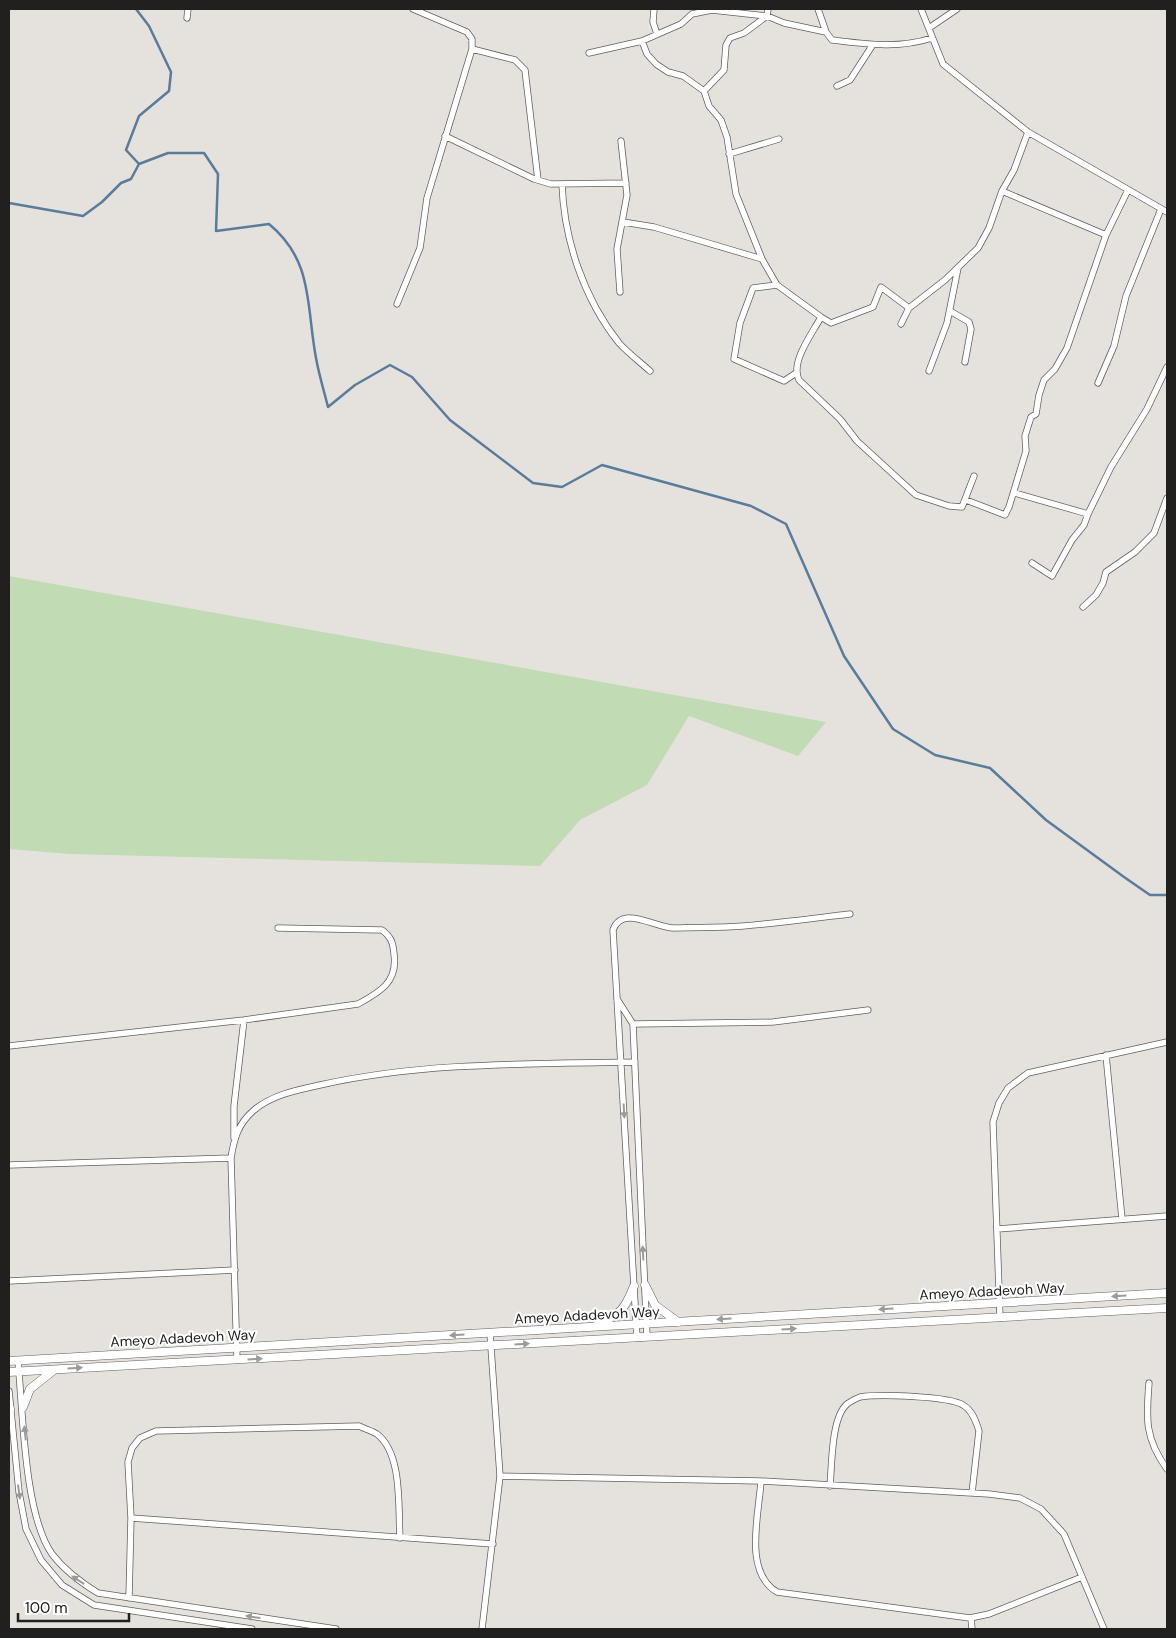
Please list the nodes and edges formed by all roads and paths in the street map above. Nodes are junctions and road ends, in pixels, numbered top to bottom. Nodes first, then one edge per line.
1 (188, 9) edge
2 (413, 9) edge
3 (654, 9) edge
4 (768, 9) edge
5 (818, 9) edge
6 (921, 9) edge
7 (957, 9) edge
8 (767, 16) junction
9 (187, 18) dead end
10 (928, 28) junction
11 (826, 32) junction
12 (657, 34) junction
13 (932, 38) junction
14 (642, 41) junction
15 (872, 46) junction
16 (472, 49) junction
17 (589, 52) dead end
18 (837, 86) dead end
19 (704, 92) junction
20 (1028, 132) junction
21 (444, 136) junction
22 (779, 139) dead end
23 (621, 140) dead end
24 (729, 154) junction
25 (538, 180) junction
26 (626, 183) junction
27 (562, 184) junction
28 (1128, 190) junction
29 (1002, 191) junction
30 (1161, 209) junction
31 (1167, 212) edge
32 (623, 222) junction
33 (1106, 235) junction
34 (762, 259) junction
35 (958, 268) junction
36 (778, 285) junction
37 (620, 292) dead end
38 (397, 304) dead end
39 (909, 308) junction
40 (950, 311) junction
41 (821, 317) junction
42 (901, 324) dead end
43 (965, 362) dead end
44 (1167, 367) edge
45 (650, 371) dead end
46 (930, 371) dead end
47 (796, 373) junction
48 (1098, 383) dead end
49 (974, 476) dead end
50 (1015, 493) junction
51 (1167, 498) edge
52 (966, 500) junction
53 (1088, 514) junction
54 (1032, 563) dead end
55 (1083, 607) dead end
56 (850, 914) dead end
57 (278, 928) dead end
58 (616, 999) junction
59 (868, 1010) dead end
60 (244, 1020) junction
61 (633, 1024) junction
62 (1167, 1042) edge
63 (9, 1046) edge
64 (1106, 1055) junction
65 (622, 1062) junction
66 (635, 1062) junction
67 (234, 1139) junction
68 (231, 1158) junction
69 (9, 1165) edge
70 (1167, 1216) edge
71 (1122, 1219) junction
72 (997, 1229) junction
73 (235, 1270) junction
74 (9, 1282) edge
75 (645, 1285) junction
76 (634, 1286) junction
77 (1167, 1293) edge
78 (1000, 1303) junction
79 (1167, 1308) edge
80 (1000, 1318) junction
81 (678, 1322) junction
82 (636, 1324) junction
83 (646, 1324) junction
84 (593, 1327) junction
85 (490, 1333) junction
86 (647, 1337) junction
87 (637, 1338) junction
88 (491, 1346) junction
89 (237, 1348) junction
90 (237, 1360) junction
91 (9, 1361) edge
92 (18, 1361) junction
93 (54, 1370) junction
94 (9, 1372) edge
95 (19, 1372) junction
96 (1148, 1383) dead end
97 (9, 1391) edge
98 (10, 1407) edge
99 (23, 1407) junction
100 (1167, 1469) edge
101 (500, 1476) junction
102 (761, 1481) junction
103 (830, 1486) junction
104 (972, 1493) junction
105 (131, 1518) junction
106 (400, 1538) junction
107 (493, 1544) junction
108 (1082, 1577) junction
109 (129, 1598) junction
110 (236, 1615) junction
111 (971, 1618) junction
112 (234, 1628) edge
113 (252, 1629) edge
114 (336, 1629) edge
115 (482, 1629) edge
116 (972, 1629) edge
117 (1104, 1629) edge

1 - 9 street
2 - 16 street
3 - 12 street
4 - 8 street
5 - 11 street
6 - 10 street
7 - 10 street
8 - 11 street
8 - 12 street
8 - 19 street
10 - 13 street
11 - 15 street
12 - 14 street
13 - 15 street
13 - 20 street
14 - 17 street
14 - 19 street
15 - 18 street
16 - 21 street
16 - 25 street
19 - 24 street
20 - 28 street
20 - 29 street
21 - 25 street
21 - 38 street
22 - 24 street
23 - 26 street
24 - 34 street
25 - 27 street
26 - 27 street
26 - 32 street
27 - 45 street
28 - 30 street
28 - 33 street
29 - 33 street
29 - 35 street
30 - 31 street
30 - 48 street
32 - 34 street
32 - 37 street
33 - 50 street
34 - 36 street
35 - 39 street
35 - 40 street
36 - 41 street
36 - 47 street
39 - 41 street
39 - 42 street
40 - 43 street
40 - 46 street
41 - 47 street
44 - 53 street
47 - 52 street
49 - 52 street
50 - 52 street
50 - 53 street
51 - 55 street
53 - 54 street
56 - 58 street
57 - 60 street
58 - 61 street
58 - 65 street
59 - 61 street
60 - 63 street
60 - 67 street
61 - 66 street
62 - 64 street
64 - 71 street
64 - 72 street
65 - 66 street
65 - 67 street
65 -> 76 street
75 -> 66 street
67 - 68 street
68 - 69 street
68 - 73 street
70 - 71 street
71 - 72 street
72 - 78 street
73 - 74 street
73 - 89 street
75 - 81 street
75 - 83 street
76 - 82 street
76 - 84 street
77 -> 78 street, Ameyo Adadevoh Way
78 - 80 street
78 -> 81 street, Ameyo Adadevoh Way
79 - 80 street, Ameyo Adadevoh Way
86 -> 80 street, Ameyo Adadevoh Way
81 - 83 street, Ameyo Adadevoh Way
82 - 83 street, Ameyo Adadevoh Way
82 - 84 street, Ameyo Adadevoh Way
82 - 87 street
83 - 86 street
84 - 85 street, Ameyo Adadevoh Way
85 - 88 street
85 -> 89 street, Ameyo Adadevoh Way
86 - 87 street, Ameyo Adadevoh Way
88 -> 87 street, Ameyo Adadevoh Way
90 -> 88 street, Ameyo Adadevoh Way
88 - 101 street
89 - 90 street
89 - 92 street, Ameyo Adadevoh Way
93 -> 90 street, Ameyo Adadevoh Way
91 - 92 street, Ameyo Adadevoh Way
92 - 95 street
93 - 95 street, Ameyo Adadevoh Way
93 - 99 street
94 - 95 street, Ameyo Adadevoh Way
95 - 99 street
96 - 100 street
97 - 98 street
98 -> 112 street
109 -> 99 street
101 - 102 street
101 - 107 street
102 - 103 street
102 - 111 street
103 - 104 street
103 - 104 street
104 - 108 street
105 - 106 street
105 - 106 street
105 - 109 street
106 - 107 street
107 - 115 street
108 - 111 street
108 - 117 street
109 - 110 street
110 - 112 street
114 -> 110 street
111 - 116 street
112 - 113 street

